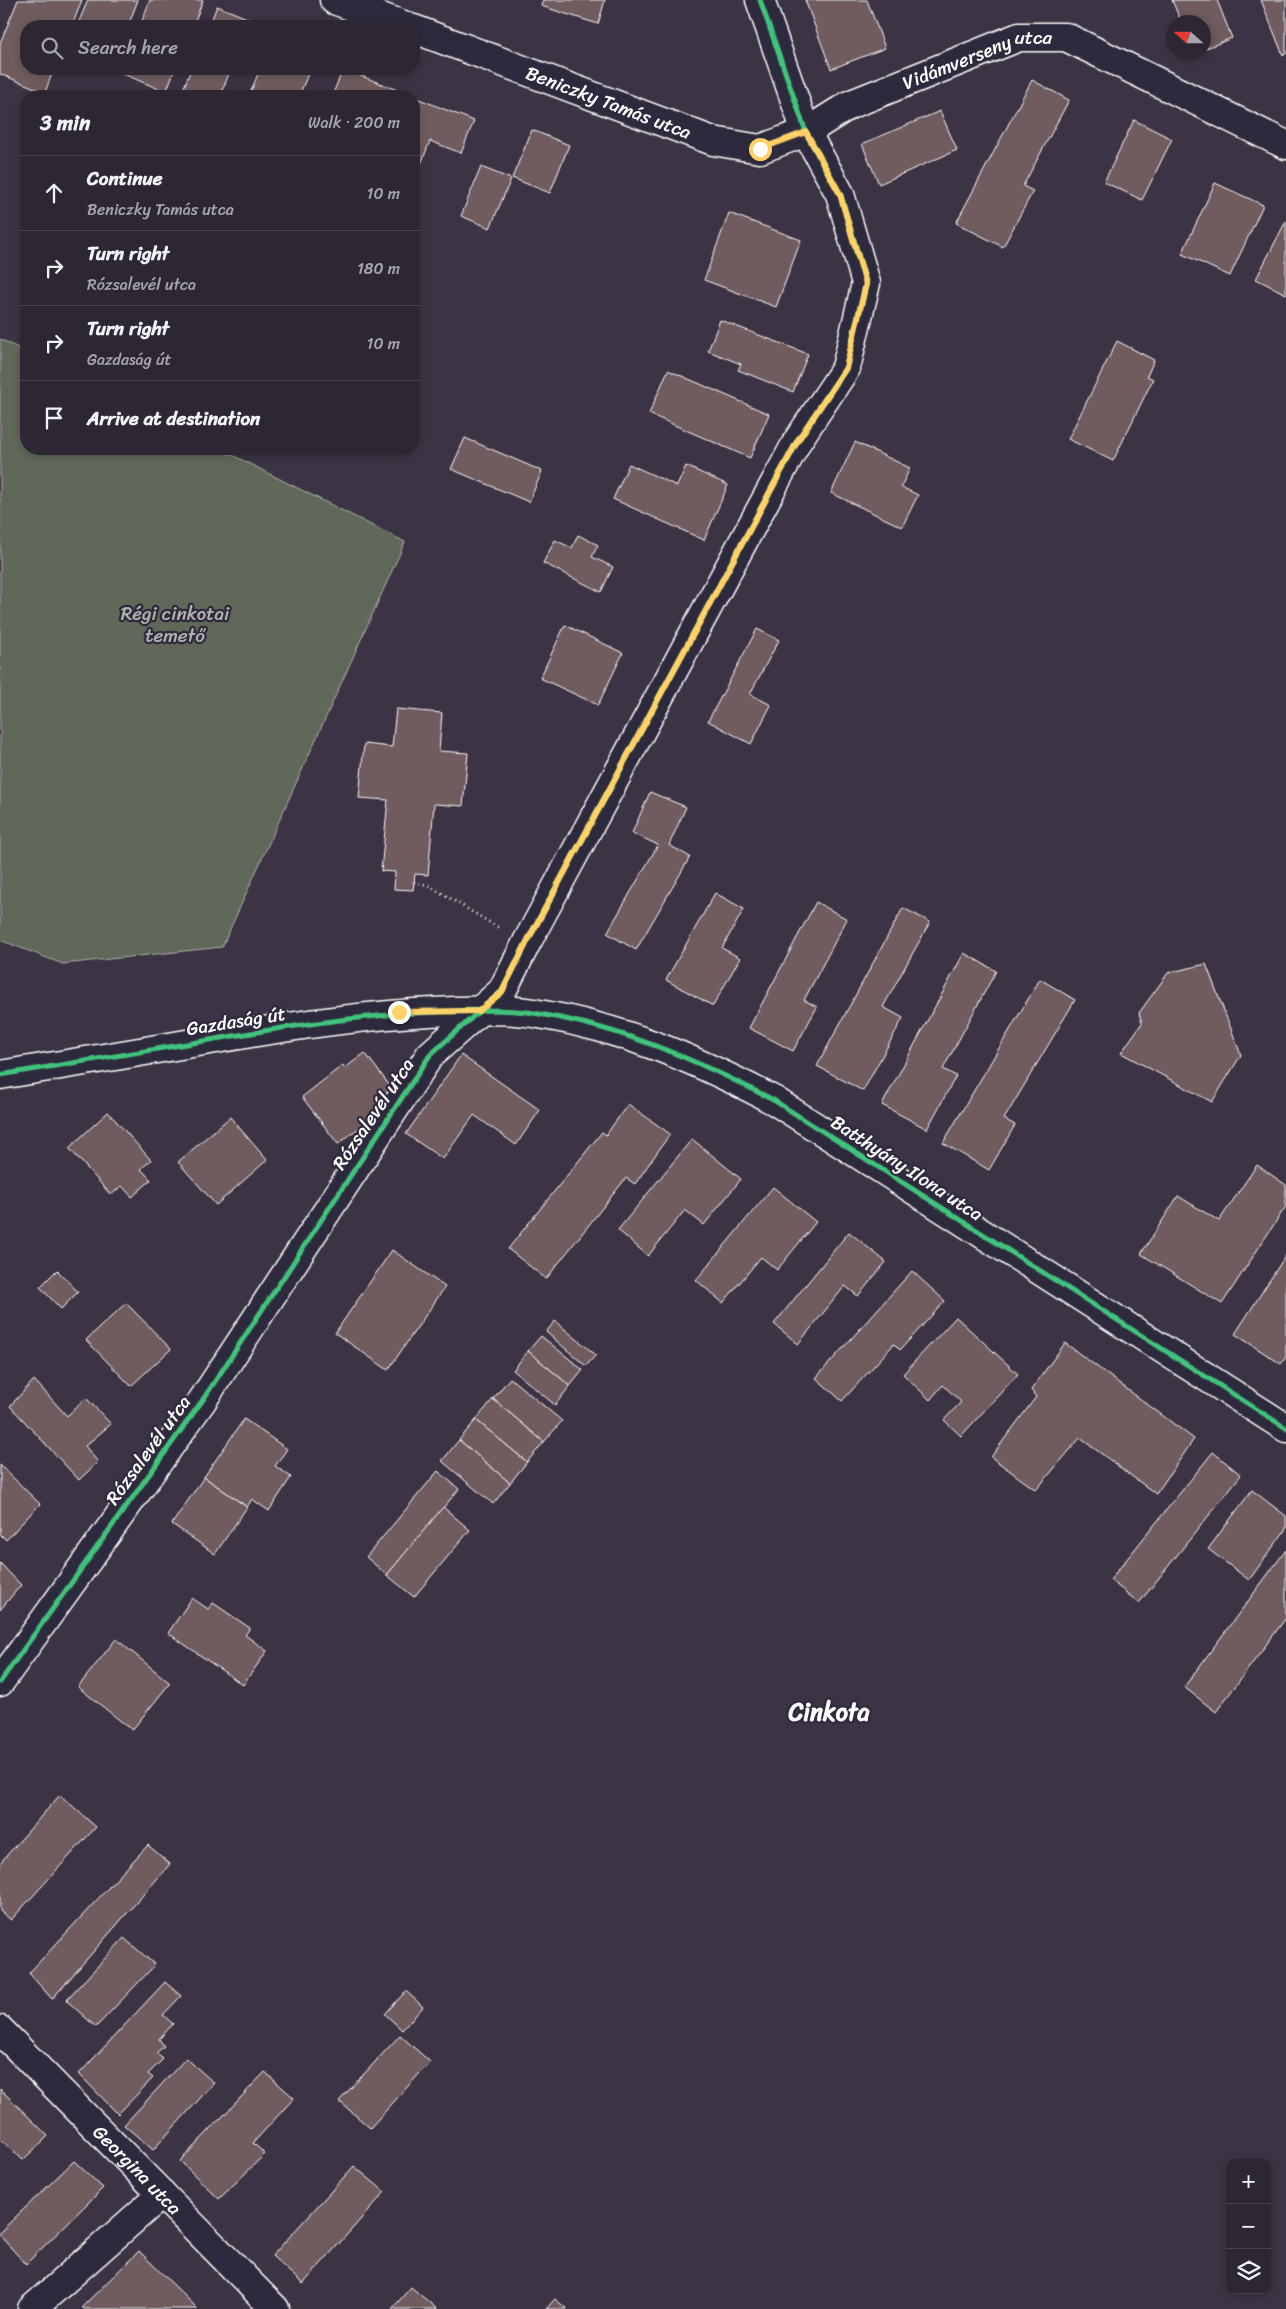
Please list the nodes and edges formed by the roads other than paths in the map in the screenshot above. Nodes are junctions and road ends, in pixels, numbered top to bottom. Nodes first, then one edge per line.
1 (334, 0) edge
2 (760, 0) edge
3 (389, 20) edge
4 (420, 31) edge
5 (806, 132) junction
6 (1286, 145) edge
7 (479, 1011) junction
8 (0, 1075) edge
9 (1286, 1428) edge
10 (0, 1682) edge
11 (0, 2030) edge
12 (162, 2194) junction
13 (32, 2309) edge
14 (275, 2309) edge

1 - 3 street
2 - 5 street, Rózsalevél utca
4 - 5 street, Beniczky Tamás utca
5 - 6 street, Vidámverseny utca
5 - 7 street, Rózsalevél utca
7 - 8 street, Gazdaság út
7 - 9 street, Batthyány Ilona utca
7 - 10 street, Rózsalevél utca
11 - 12 street, Georgina utca
12 - 13 street
12 - 14 street, Georgina utca

